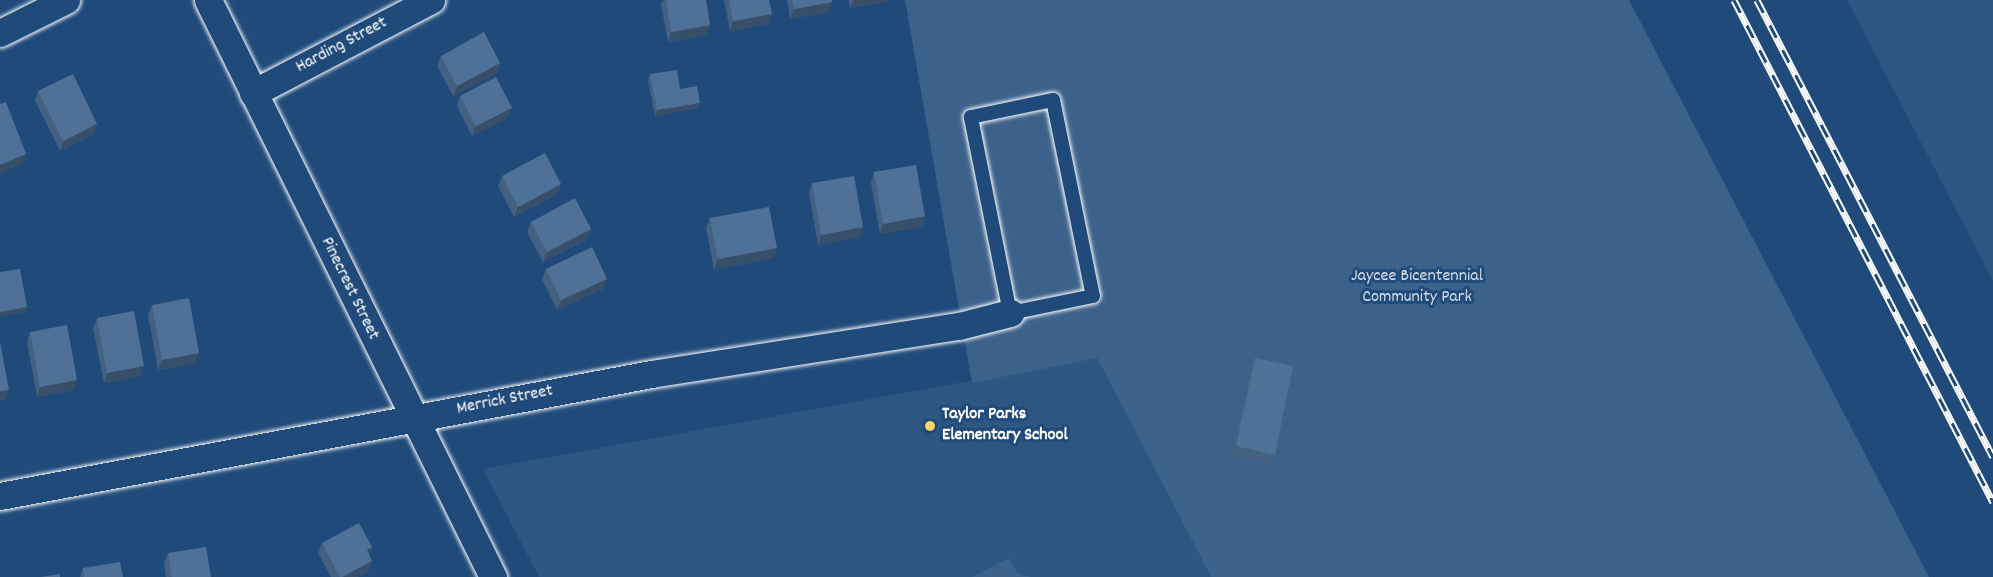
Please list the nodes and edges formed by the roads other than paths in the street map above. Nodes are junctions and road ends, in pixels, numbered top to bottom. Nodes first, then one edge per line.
1 (66, 0) edge
2 (208, 0) edge
3 (431, 0) edge
4 (0, 33) edge
5 (253, 93) junction
6 (1011, 313) junction
7 (412, 419) junction
8 (0, 496) edge
9 (493, 577) edge

1 - 4 street
2 - 5 street, Pinecrest Street
3 - 5 street, Harding Street
5 - 7 street, Pinecrest Street
6 - 6 lane
6 - 7 street, Merrick Street
7 - 8 street, Merrick Street
7 - 9 street, Pinecrest Street

